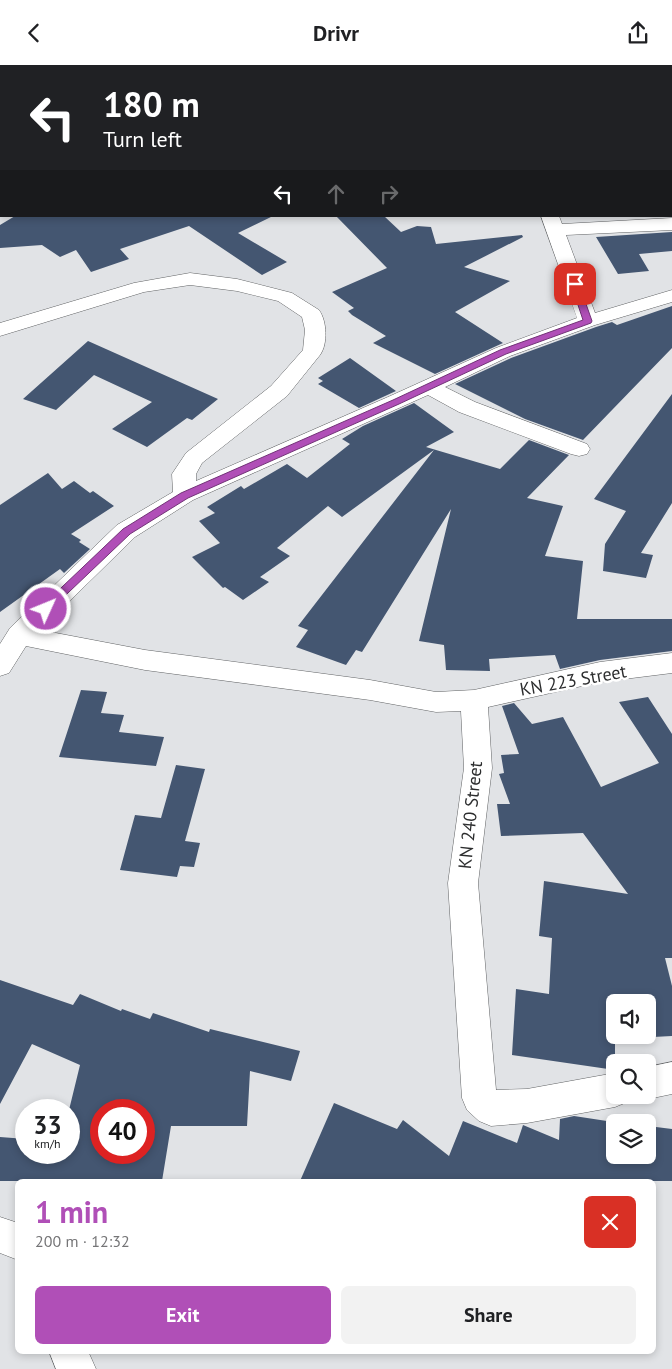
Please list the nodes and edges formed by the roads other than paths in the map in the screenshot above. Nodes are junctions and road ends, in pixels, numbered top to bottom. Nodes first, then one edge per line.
1 (553, 223) edge
2 (672, 223) edge
3 (672, 296) edge
4 (588, 321) junction
5 (0, 330) edge
6 (428, 387) junction
7 (579, 449) dead end
8 (185, 495) junction
9 (19, 635) junction
10 (672, 663) edge
11 (0, 666) edge
12 (474, 700) junction
13 (672, 1078) edge
14 (656, 1081) edge
15 (606, 1092) edge
16 (0, 1235) edge
17 (15, 1241) edge
18 (69, 1354) edge
19 (76, 1369) edge

1 - 2 street
1 - 4 street
3 - 4 street
4 - 6 street
5 - 8 street
6 - 7 street
6 - 8 street
8 - 9 street
9 - 11 street
9 - 12 street
10 - 12 street, KN 223 Street
12 - 15 street, KN 240 Street
13 - 14 street
16 - 17 street
18 - 19 street

